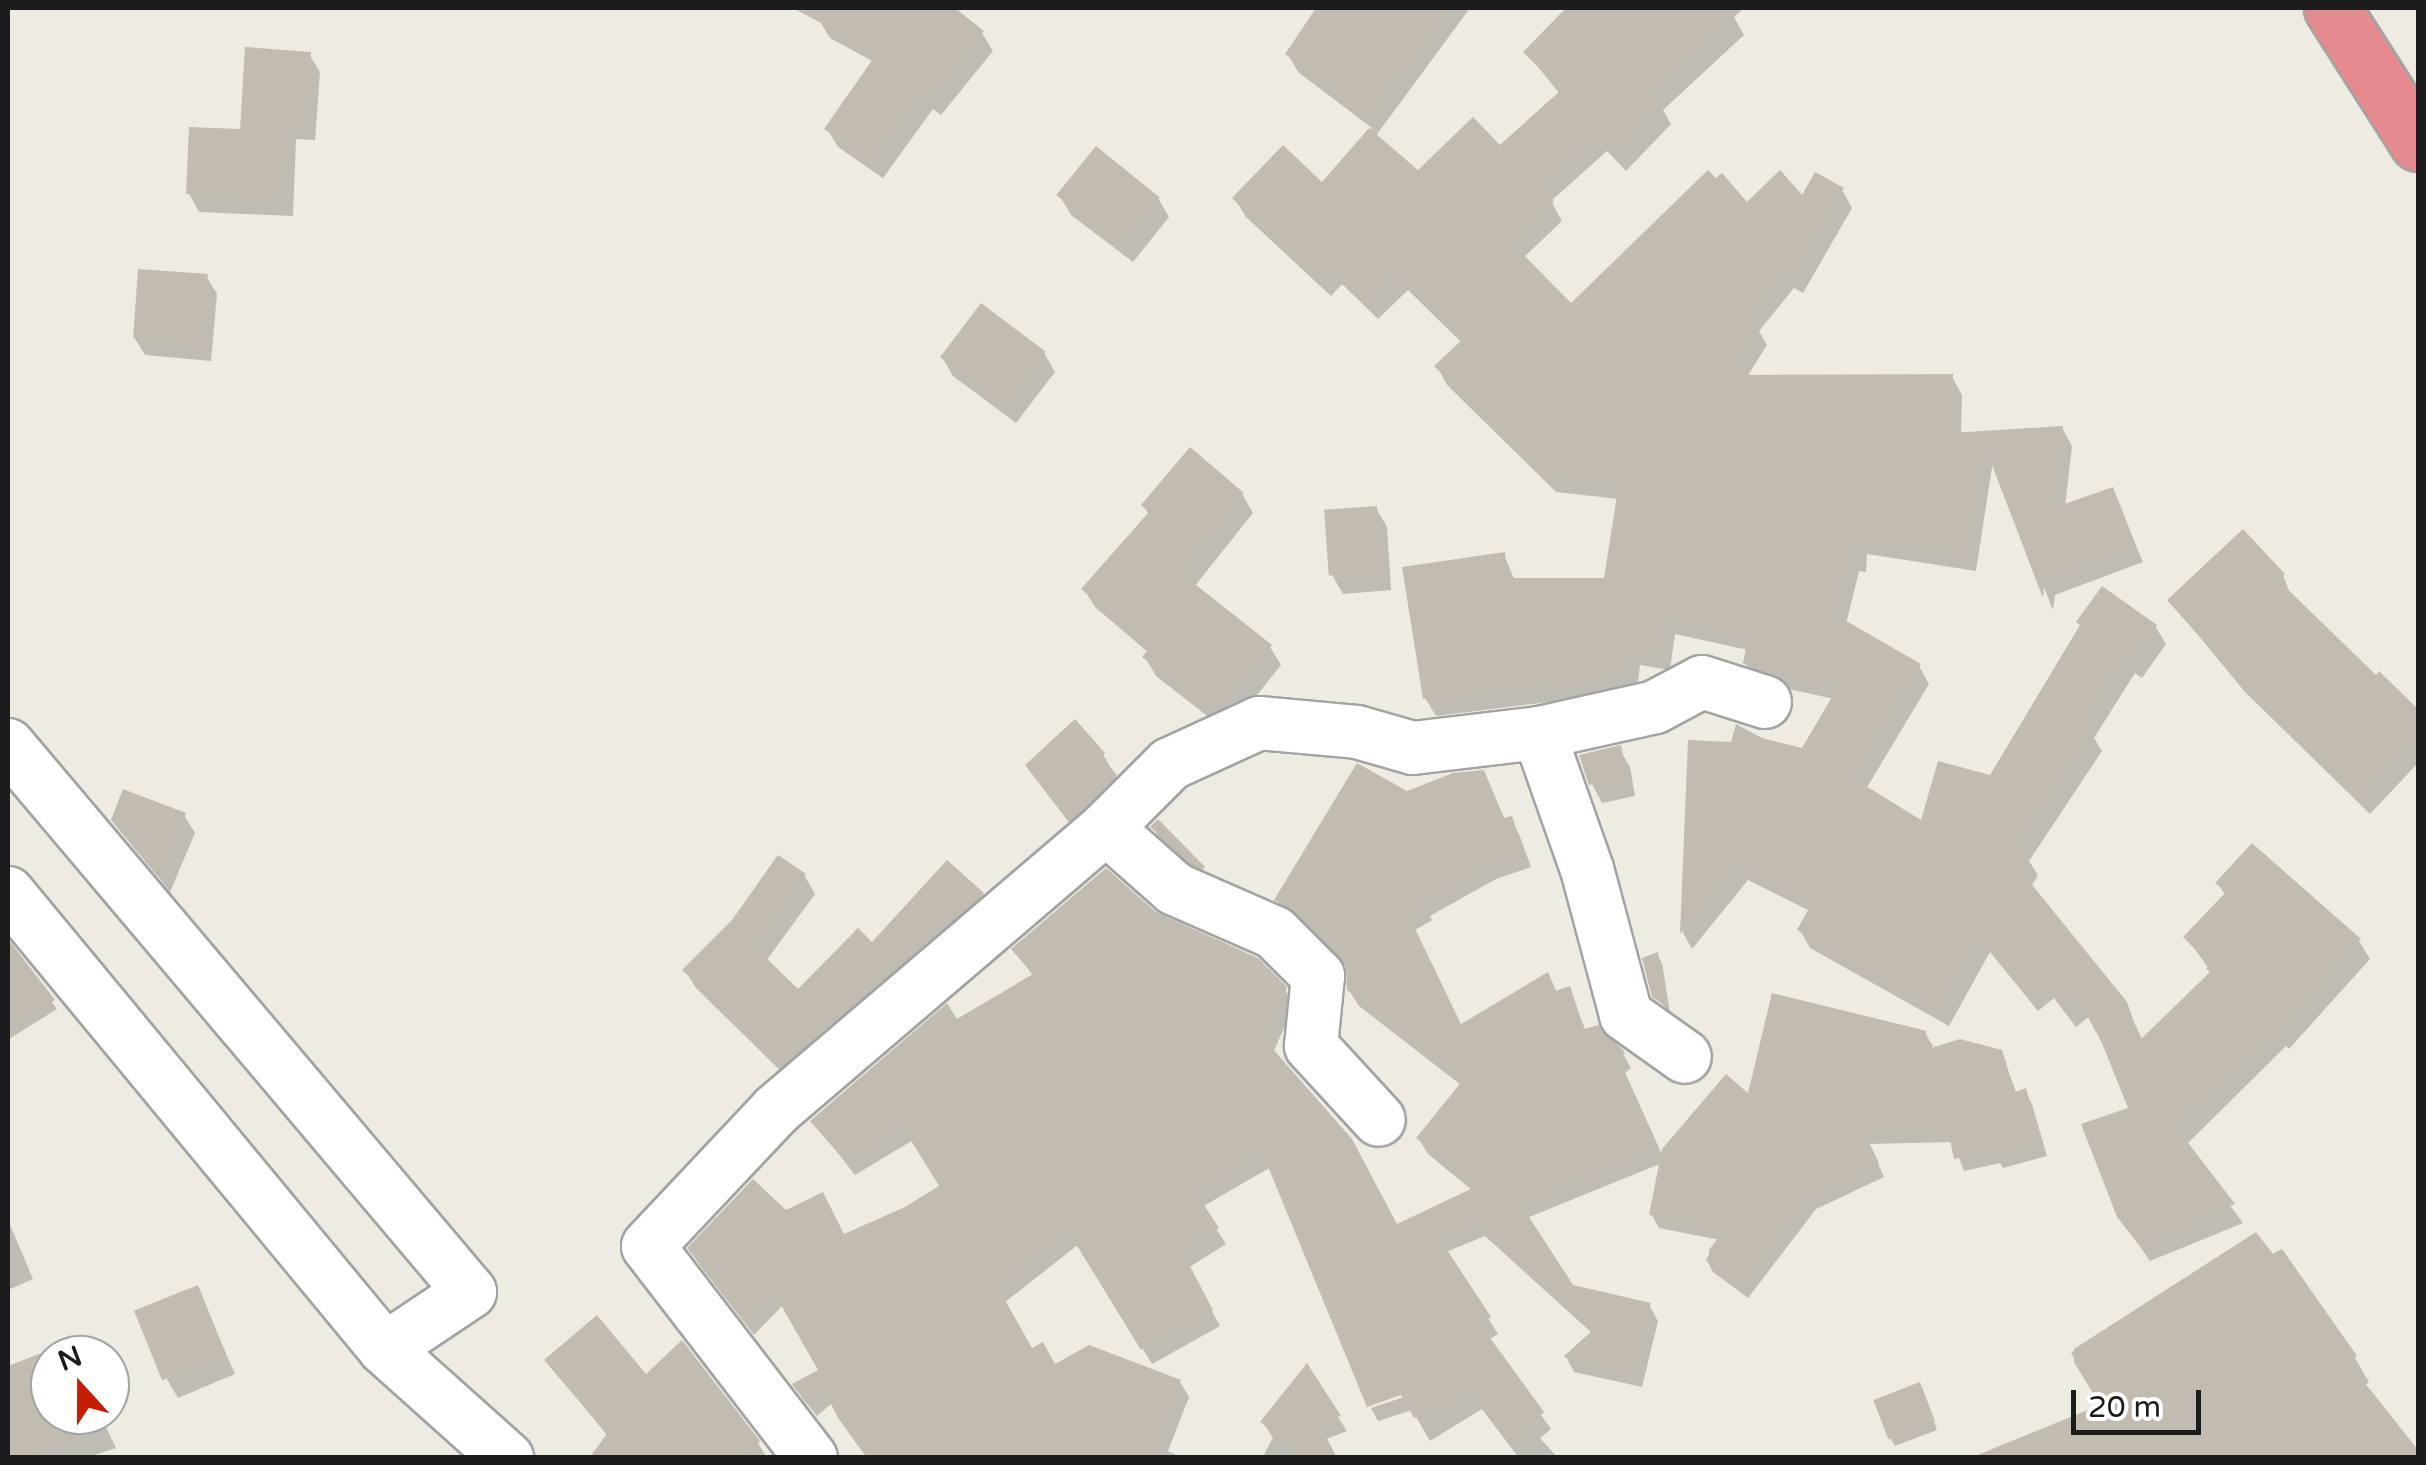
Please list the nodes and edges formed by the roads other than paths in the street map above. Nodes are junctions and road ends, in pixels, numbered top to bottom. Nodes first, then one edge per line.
1 (2332, 8) edge
2 (2418, 143) edge
3 (1765, 702) dead end
4 (1539, 733) junction
5 (8, 745) edge
6 (1106, 828) junction
7 (8, 893) edge
8 (1685, 1057) dead end
9 (1379, 1120) dead end
10 (385, 1349) junction
11 (507, 1458) edge
12 (811, 1458) edge

1 - 2 highway
3 - 4 street
4 - 6 street
4 - 8 street
5 - 10 street
6 - 9 street
6 - 12 street
7 - 10 street
10 - 11 street

